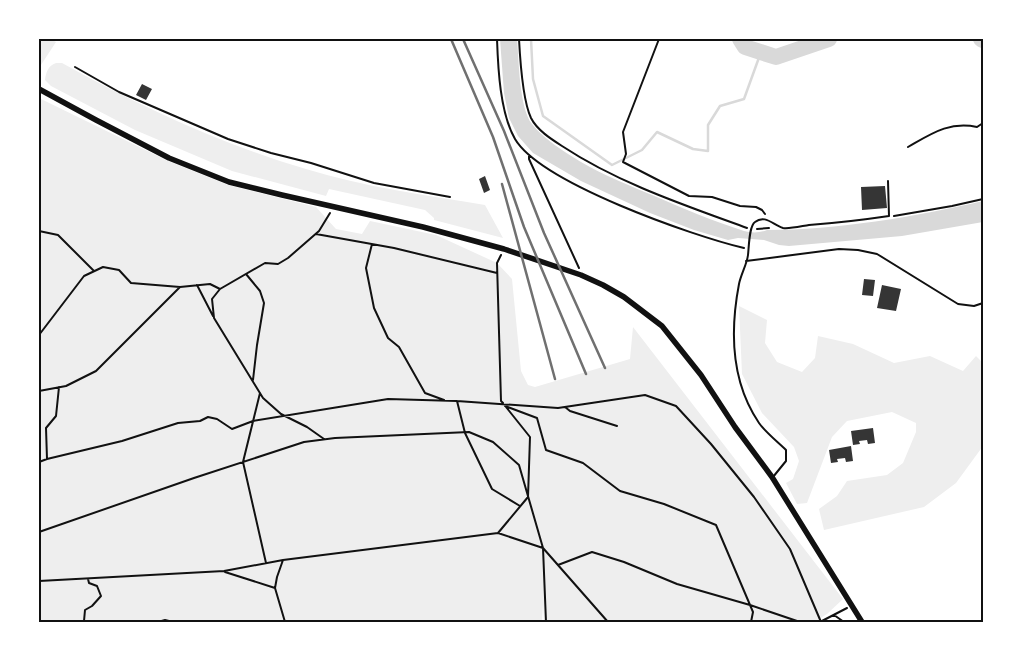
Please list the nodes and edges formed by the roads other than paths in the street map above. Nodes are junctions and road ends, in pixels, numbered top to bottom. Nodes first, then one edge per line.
1 (75, 68) dead end
2 (39, 89) edge
3 (888, 181) dead end
4 (450, 197) dead end
5 (746, 261) junction
6 (983, 303) edge
7 (772, 477) junction
8 (862, 622) edge

1 - 4 lane
2 - 7 street
3 - 5 lane
5 - 6 lane
5 - 7 lane
7 - 8 street

